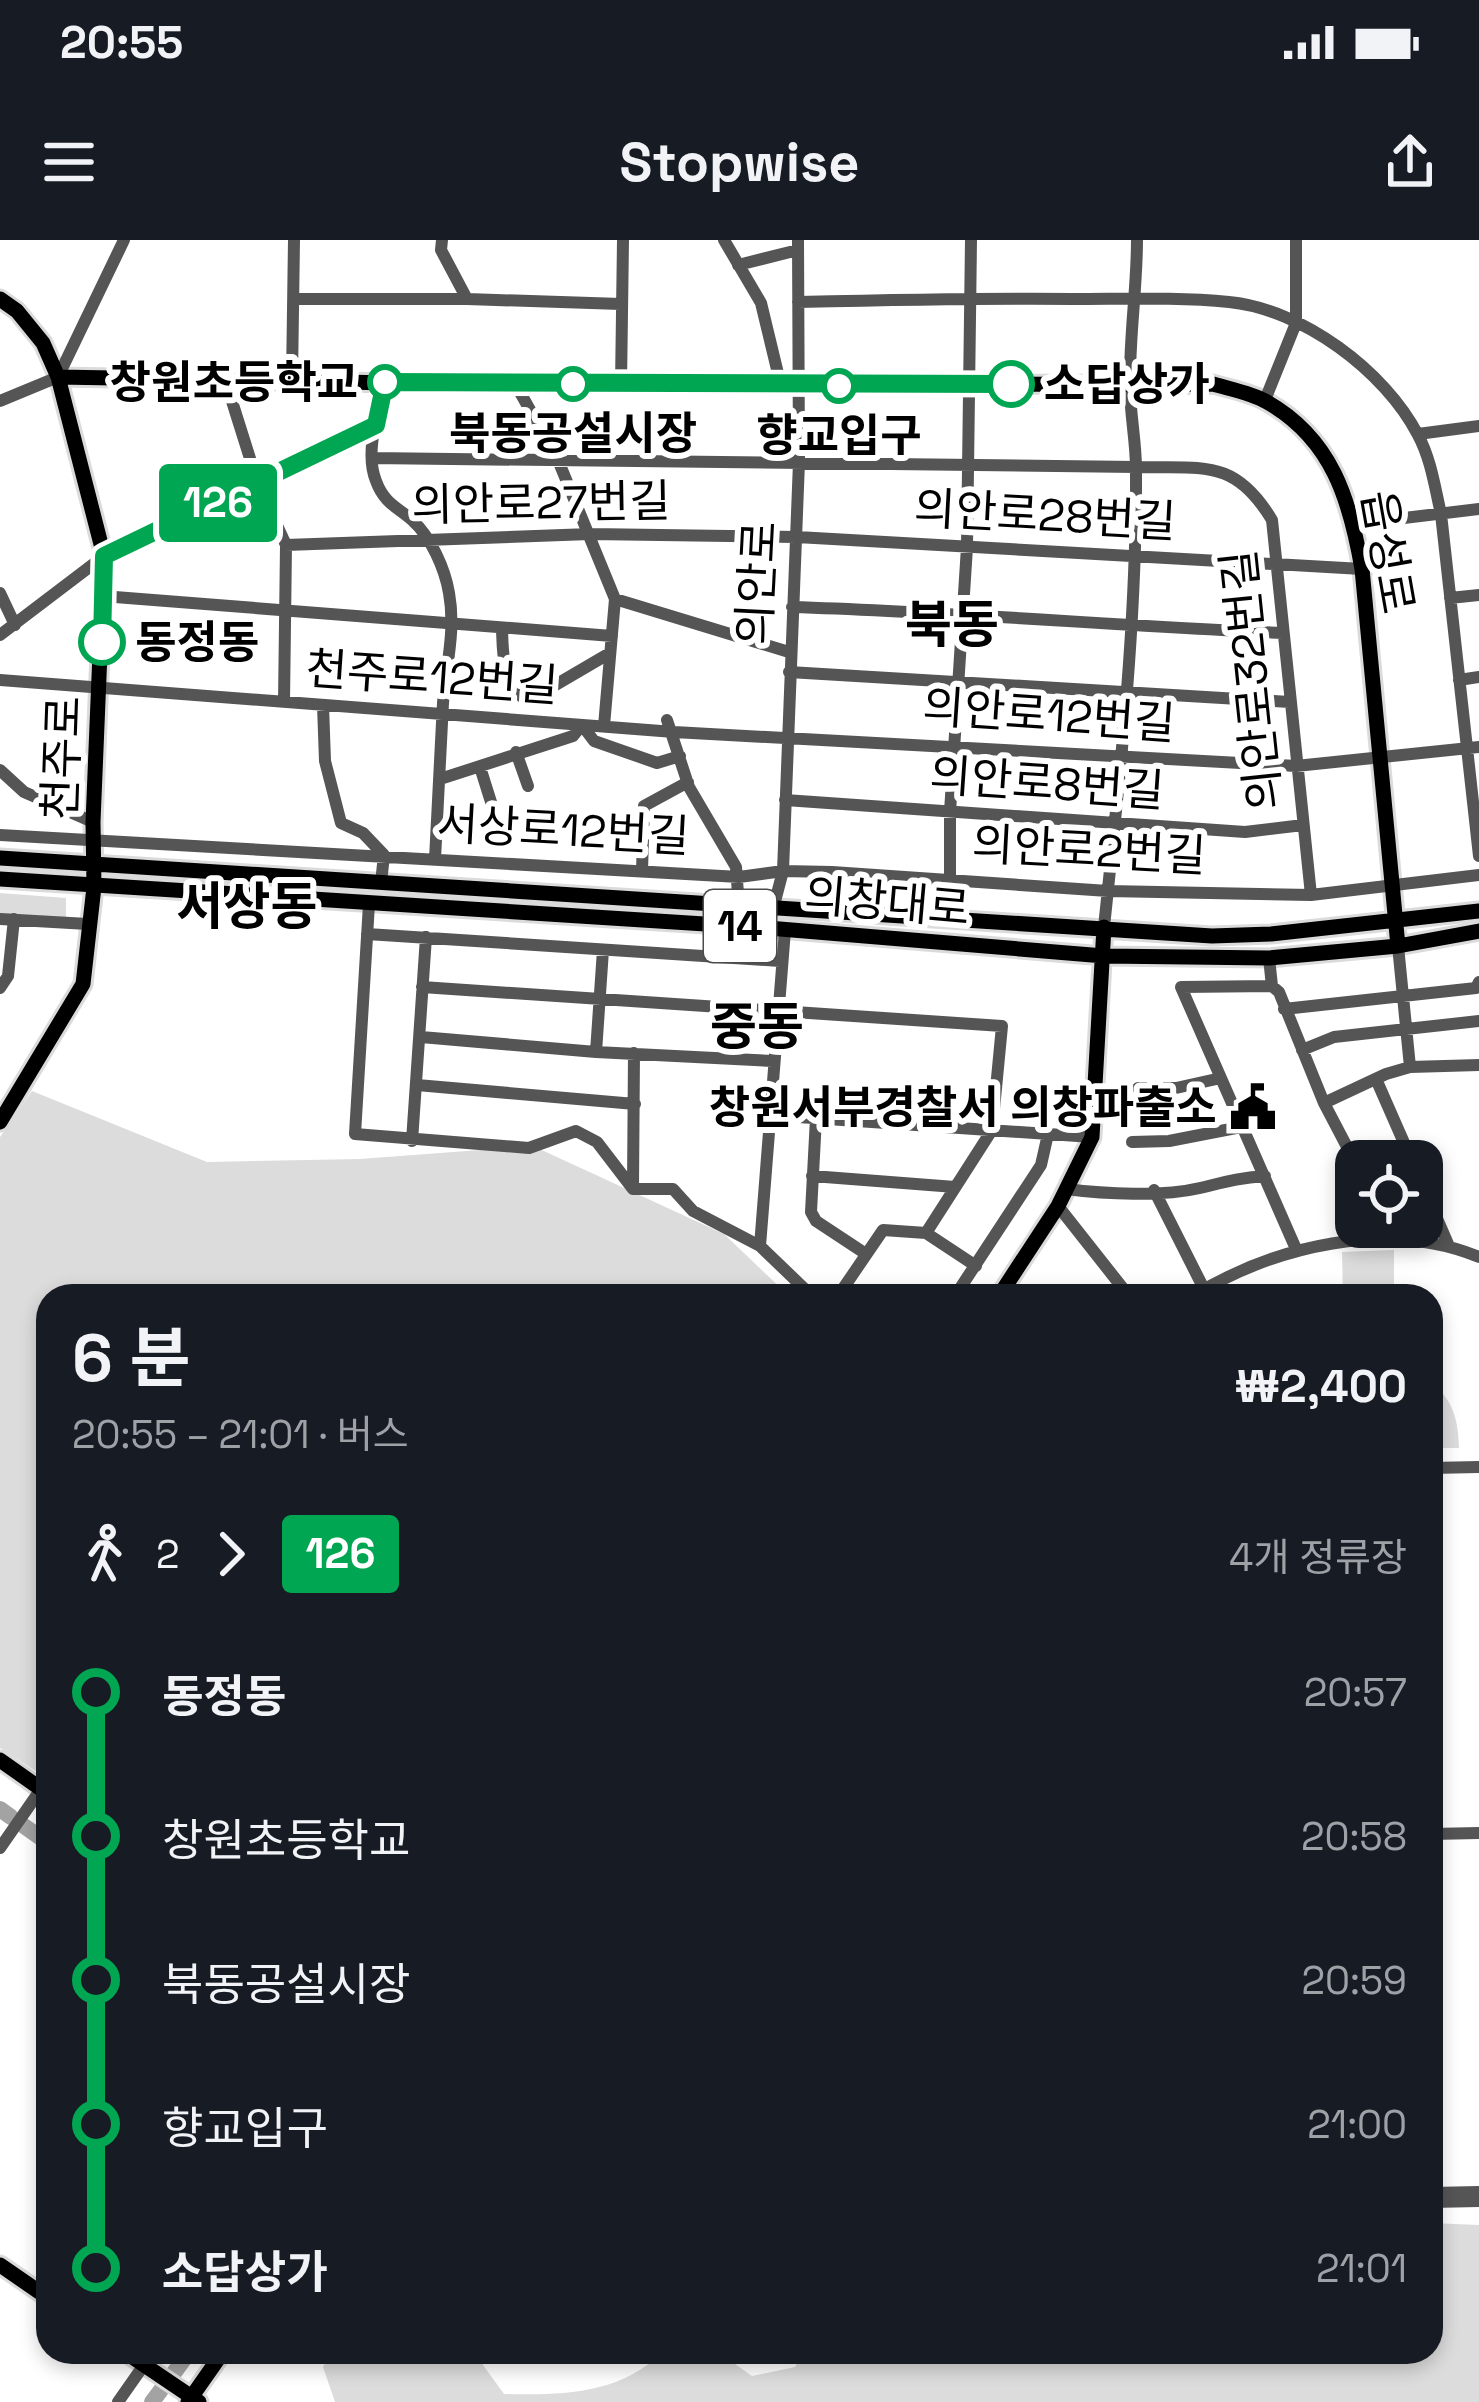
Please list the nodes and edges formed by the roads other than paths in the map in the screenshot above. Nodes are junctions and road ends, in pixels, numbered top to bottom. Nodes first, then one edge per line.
1 (124, 240) edge
2 (294, 240) edge
3 (442, 240) edge
4 (623, 240) edge
5 (724, 240) edge
6 (971, 240) edge
7 (1137, 240) edge
8 (1297, 240) edge
9 (798, 245) edge
10 (738, 265) junction
11 (467, 298) junction
12 (972, 298) junction
13 (0, 299) edge
14 (294, 299) junction
15 (1137, 299) junction
16 (798, 302) junction
17 (621, 304) junction
18 (1296, 323) junction
19 (58, 376) junction
20 (225, 379) junction
21 (292, 380) junction
22 (385, 382) junction
23 (969, 384) junction
24 (516, 385) junction
25 (621, 385) junction
26 (1130, 385) junction
27 (781, 386) junction
28 (800, 386) junction
29 (1265, 400) junction
30 (0, 401) edge
31 (376, 425) junction
32 (1479, 426) edge
33 (1418, 434) junction
34 (372, 458) junction
35 (558, 460) junction
36 (799, 462) junction
37 (967, 466) junction
38 (1136, 466) junction
39 (258, 484) junction
40 (1479, 509) edge
41 (1441, 514) junction
42 (1354, 524) junction
43 (590, 534) junction
44 (797, 537) junction
45 (429, 541) junction
46 (286, 545) junction
47 (968, 547) junction
48 (104, 556) junction
49 (1133, 556) junction
50 (1279, 565) junction
51 (1362, 569) junction
52 (0, 592) edge
53 (1479, 595) edge
54 (102, 596) junction
55 (1450, 598) junction
56 (616, 599) junction
57 (3, 607) edge
58 (792, 607) junction
59 (284, 610) junction
60 (964, 613) junction
61 (15, 625) junction
62 (453, 625) junction
63 (1129, 627) junction
64 (502, 629) junction
65 (1283, 633) junction
66 (0, 635) edge
67 (611, 636) junction
68 (789, 652) junction
69 (610, 653) junction
70 (789, 672) junction
71 (1479, 677) edge
72 (0, 680) edge
73 (960, 680) junction
74 (1459, 680) junction
75 (101, 688) junction
76 (1125, 691) junction
77 (284, 702) junction
78 (1288, 702) junction
79 (323, 705) junction
80 (443, 712) junction
81 (582, 724) junction
82 (670, 726) junction
83 (604, 727) junction
84 (788, 737) junction
85 (956, 744) junction
86 (1473, 747) edge
87 (516, 752) junction
88 (680, 756) junction
89 (1121, 756) junction
90 (1378, 757) junction
91 (480, 766) junction
92 (1296, 766) junction
93 (0, 770) edge
94 (440, 779) junction
95 (688, 782) junction
96 (528, 787) dead end
97 (785, 800) junction
98 (491, 802) dead end
99 (1476, 808) edge
100 (950, 812) junction
101 (93, 822) junction
102 (1115, 824) junction
103 (1304, 825) junction
104 (0, 835) edge
105 (95, 841) junction
106 (384, 855) junction
107 (1479, 856) edge
108 (0, 858) edge
109 (436, 859) junction
110 (95, 863) junction
111 (642, 871) junction
112 (783, 871) junction
113 (1479, 875) edge
114 (739, 877) junction
115 (950, 878) junction
116 (0, 879) edge
117 (380, 883) junction
118 (1391, 885) junction
119 (94, 887) junction
120 (1108, 891) junction
121 (1311, 895) junction
122 (369, 904) junction
123 (739, 907) junction
124 (770, 907) junction
125 (1479, 911) edge
126 (7, 919) edge
127 (1395, 920) junction
128 (88, 924) junction
129 (1105, 927) junction
130 (776, 929) junction
131 (1479, 932) edge
132 (367, 934) junction
133 (426, 937) junction
134 (1398, 946) junction
135 (603, 950) junction
136 (1105, 956) junction
137 (1270, 958) junction
138 (780, 961) junction
139 (3, 980) edge
140 (1479, 982) edge
141 (1272, 986) junction
142 (422, 987) junction
143 (1403, 996) junction
144 (598, 998) junction
145 (1284, 1009) junction
146 (776, 1010) junction
147 (1479, 1021) edge
148 (1406, 1028) junction
149 (421, 1037) junction
150 (1302, 1050) junction
151 (596, 1052) junction
152 (634, 1053) junction
153 (773, 1061) junction
154 (1479, 1065) edge
155 (1410, 1067) junction
156 (1221, 1078) junction
157 (1376, 1078) junction
158 (417, 1084) junction
159 (1138, 1088) dead end
160 (1324, 1103) junction
161 (635, 1104) junction
162 (770, 1115) junction
163 (816, 1118) junction
164 (0, 1121) edge
165 (1241, 1126) junction
166 (992, 1130) junction
167 (1048, 1134) junction
168 (1092, 1137) junction
169 (1343, 1140) edge
170 (1403, 1140) edge
171 (412, 1141) junction
172 (1132, 1142) dead end
173 (812, 1176) junction
174 (1265, 1176) junction
175 (955, 1187) junction
176 (633, 1189) junction
177 (1066, 1189) junction
178 (1154, 1190) junction
179 (1058, 1206) junction
180 (1443, 1232) edge
181 (926, 1233) junction
182 (1443, 1244) edge
183 (1448, 1244) junction
184 (760, 1246) junction
185 (1335, 1246) edge
186 (1296, 1249) junction
187 (866, 1254) junction
188 (1479, 1257) edge
189 (976, 1266) junction
190 (800, 1284) edge
191 (846, 1284) edge
192 (963, 1284) edge
193 (1007, 1284) edge
194 (1120, 1284) edge
195 (1195, 1284) edge
196 (1216, 1284) edge
197 (1479, 1467) edge
198 (1443, 1468) edge
199 (0, 1760) edge
200 (36, 1785) edge
201 (36, 1802) edge
202 (1479, 1833) edge
203 (1443, 1834) edge
204 (0, 1848) edge
205 (1479, 2196) edge
206 (1443, 2198) edge
207 (3, 2272) edge
208 (36, 2291) edge
209 (145, 2364) edge
210 (153, 2364) edge
211 (216, 2364) edge
212 (193, 2400) edge
213 (118, 2402) edge

1 - 19 street
2 - 14 street
3 - 11 street
4 - 17 street
5 - 10 street
6 - 12 street
7 - 15 street
8 - 18 street
9 - 10 street
9 - 16 street, 의안로
10 - 27 street
11 - 14 street
11 - 17 street
12 - 15 street
12 - 16 street
12 - 23 street
13 - 19 main road, 천주로
14 - 21 street
15 - 18 street
15 - 26 street
16 - 28 street, 의안로
17 - 25 street
18 - 29 street
18 - 33 street
19 - 20 main road, 읍성로
19 - 30 street
19 - 48 main road, 천주로
20 - 21 main road, 읍성로
20 - 39 street
21 - 22 main road, 읍성로
22 - 24 main road, 읍성로
22 - 31 street
23 - 26 main road, 읍성로
23 - 28 main road, 읍성로
23 - 37 street
24 - 25 main road, 읍성로
24 - 35 street
25 - 27 main road, 읍성로
26 - 29 main road, 읍성로
26 - 38 street
27 - 28 main road, 읍성로
28 - 36 street, 의안로
29 - 42 main road, 읍성로
31 - 34 street
31 - 39 street
32 - 33 street
33 - 41 street
34 - 35 street, 의안로32번길
34 - 45 street
35 - 36 street, 의안로32번길
35 - 43 street
36 - 37 street, 의안로32번길
36 - 44 street, 의안로
37 - 38 street, 의안로32번길
37 - 47 street
38 - 49 street
38 - 50 street, 의안로32번길
39 - 46 street
39 - 48 street
40 - 41 street
41 - 42 street
41 - 55 street
42 - 51 main road, 읍성로
43 - 44 street, 의안로27번길
43 - 45 street, 의안로27번길
43 - 56 street
44 - 47 street, 의안로28번길
44 - 58 street, 의안로
45 - 46 street, 의안로27번길
45 - 62 street
46 - 59 street
47 - 49 street, 의안로28번길
47 - 60 street
48 - 54 main road, 천주로
48 - 61 street
49 - 50 street, 의안로28번길
49 - 63 street
50 - 51 street, 의안로28번길
50 - 65 street, 의안로32번길
51 - 90 main road, 읍성로
52 - 57 street
53 - 55 street
54 - 59 street
54 - 75 main road, 천주로
55 - 74 street
56 - 67 street
56 - 68 street
57 - 61 street
58 - 60 street
58 - 68 street, 의안로
59 - 62 street
59 - 77 street
60 - 63 street
60 - 73 street
61 - 66 street
62 - 64 street
62 - 80 street
63 - 65 street
63 - 76 street
64 - 67 street
64 - 69 street
65 - 78 street, 의안로32번길
67 - 69 street
68 - 70 street, 의안로
69 - 83 street
70 - 73 street
70 - 84 street, 의안로
71 - 74 street
72 - 75 street, 천주로12번길
73 - 76 street
73 - 85 street
74 - 86 street
75 - 77 street, 천주로12번길
75 - 101 main road, 천주로
76 - 78 street
76 - 89 street
77 - 79 street, 천주로12번길
78 - 92 street, 의안로32번길
79 - 80 street, 천주로12번길
79 - 106 street, 서상로12번길
80 - 81 street, 천주로12번길
80 - 94 street
81 - 83 street, 천주로12번길
81 - 87 street
81 - 88 street
82 - 83 street, 천주로12번길
82 - 84 street, 천주로12번길
82 - 88 street, 서상로12번길
84 - 85 street, 의안로12번길
84 - 97 street, 의안로
85 - 89 street, 의안로12번길
85 - 100 street
86 - 90 street, 의안로12번길
86 - 99 street
87 - 91 street
87 - 96 street
88 - 95 street, 서상로12번길
89 - 92 street, 의안로12번길
89 - 102 street
90 - 92 street, 의안로12번길
90 - 118 main road, 읍성로
91 - 94 street
91 - 98 street
92 - 103 street, 의안로32번길
93 - 101 street
94 - 109 street
95 - 111 street
95 - 114 street, 서상로12번길
97 - 100 street, 의안로8번길
97 - 112 street, 의안로
99 - 107 street
100 - 102 street, 의안로8번길
100 - 115 street
101 - 105 main road, 천주로
102 - 103 street, 의안로8번길
102 - 120 street
103 - 121 street, 의안로32번길
104 - 105 street, 서상로12번길
105 - 106 street, 서상로12번길
105 - 110 main road, 천주로
106 - 109 street, 서상로12번길
106 - 117 street, 서상로12번길
108 - 110 main road, 의창대로 / 14
109 - 111 street, 서상로12번길
110 - 117 main road, 의창대로 / 14
110 - 119 main road, 천주로
111 - 114 street, 서상로12번길
112 - 114 street, 서상로12번길
112 - 115 street, 의안로2번길
112 - 124 street, 의안로
113 - 118 street, 의안로2번길
114 - 123 street, 서상로12번길
115 - 120 street, 의안로2번길
116 - 119 main road, 의창대로 / 14
117 - 123 main road, 의창대로 / 14
118 - 121 street, 의안로2번길
118 - 127 main road, 읍성로
119 - 122 main road, 의창대로 / 14
119 - 128 main road, 천주로
120 - 121 street, 의안로2번길
120 - 129 street
122 - 130 main road, 의창대로 / 14
122 - 132 street
123 - 124 main road, 의창대로 / 14
124 - 129 main road, 의창대로 / 14
124 - 130 street, 의안로
125 - 127 main road, 의창대로 / 14
126 - 128 street
126 - 139 street
127 - 129 main road, 의창대로 / 14
127 - 134 main road, 읍성로
128 - 164 main road, 천주로
129 - 136 main road
130 - 136 main road, 의창대로 / 14
130 - 138 street, 의안로
131 - 134 main road, 의창대로 / 14
132 - 133 street
132 - 171 street
133 - 135 street
133 - 142 street
134 - 137 main road, 의창대로 / 14
134 - 143 street
135 - 138 street
135 - 144 street
136 - 137 main road, 의창대로 / 14
136 - 168 main road
137 - 141 street
138 - 146 street, 의안로
140 - 143 street
141 - 145 street
141 - 156 street
142 - 144 street
142 - 149 street
143 - 145 street
143 - 148 street
144 - 146 street
144 - 151 street
145 - 150 street
146 - 153 street, 의안로
146 - 166 street
147 - 148 street
148 - 150 street
148 - 155 street
149 - 151 street
149 - 158 street
150 - 160 street
151 - 152 street
152 - 153 street
152 - 161 street
153 - 162 street, 의안로
154 - 155 street
155 - 157 street
156 - 159 street
156 - 165 street
157 - 160 street
157 - 170 street
158 - 161 street
158 - 171 street
160 - 169 street
161 - 176 street
162 - 163 street
162 - 184 street, 의안로
163 - 166 street
163 - 173 street
165 - 172 street
165 - 174 street
166 - 167 street
166 - 175 street
167 - 168 street
167 - 189 street
168 - 177 main road
171 - 176 street
173 - 175 street
173 - 187 street
174 - 178 street
174 - 186 street
175 - 181 street
176 - 184 street
177 - 178 street
177 - 179 main road
178 - 195 street
179 - 193 main road
179 - 194 street
180 - 183 street
181 - 187 street
181 - 189 street
182 - 183 street
183 - 188 street
184 - 190 street
185 - 186 street
186 - 196 street
187 - 191 street
189 - 192 street
197 - 198 street
199 - 200 main road
201 - 204 street
202 - 203 street
205 - 206 street
207 - 208 main road
209 - 213 street
210 - 212 main road
211 - 212 main road

